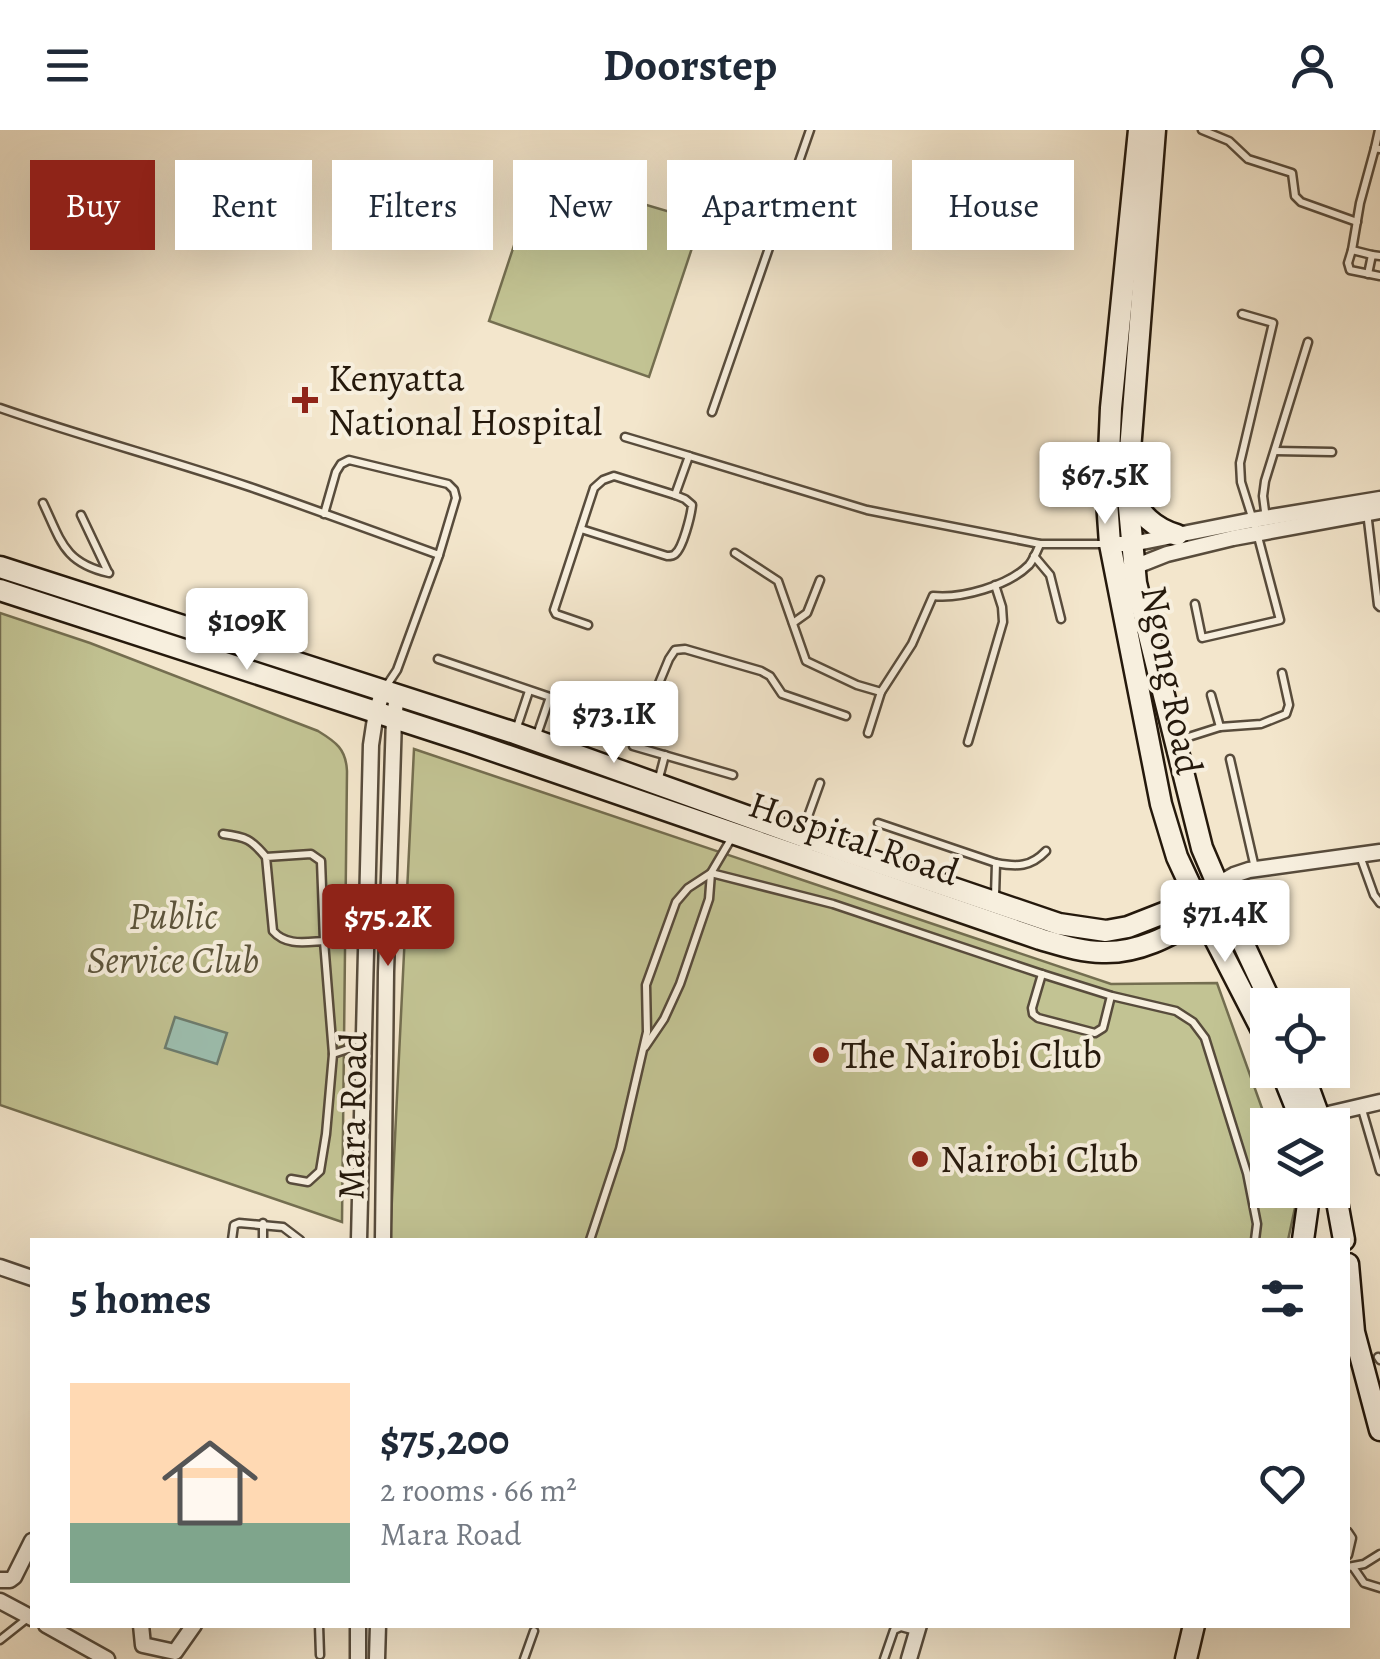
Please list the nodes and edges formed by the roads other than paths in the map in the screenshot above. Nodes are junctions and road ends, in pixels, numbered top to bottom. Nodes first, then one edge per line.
1 (810, 130) edge
2 (1139, 130) edge
3 (1155, 130) edge
4 (1202, 130) edge
5 (1378, 130) edge
6 (1377, 149) edge
7 (1357, 222) junction
8 (1352, 250) junction
9 (1376, 255) edge
10 (1368, 274) junction
11 (1380, 276) edge
12 (1242, 314) dead end
13 (1308, 342) dead end
14 (0, 408) edge
15 (712, 412) dead end
16 (625, 437) dead end
17 (1274, 451) junction
18 (1332, 452) dead end
19 (689, 456) junction
20 (1128, 492) junction
21 (675, 495) junction
22 (43, 503) dead end
23 (1373, 506) edge
24 (81, 514) dead end
25 (324, 514) junction
26 (1262, 525) junction
27 (581, 529) junction
28 (1176, 534) junction
29 (1040, 544) junction
30 (1121, 544) junction
31 (735, 553) dead end
32 (439, 555) junction
33 (1034, 556) junction
34 (0, 567) edge
35 (1126, 570) junction
36 (820, 580) dead end
37 (995, 585) junction
38 (0, 590) edge
39 (1195, 604) dead end
40 (1380, 607) edge
41 (1062, 619) dead end
42 (793, 624) junction
43 (588, 625) dead end
44 (438, 658) dead end
45 (397, 670) junction
46 (1282, 674) dead end
47 (529, 691) junction
48 (881, 692) junction
49 (390, 693) junction
50 (1211, 695) dead end
51 (385, 715) junction
52 (846, 716) dead end
53 (1220, 727) junction
54 (515, 733) junction
55 (868, 733) dead end
56 (535, 740) junction
57 (1175, 741) junction
58 (968, 742) dead end
59 (666, 756) junction
60 (1230, 759) dead end
61 (733, 775) dead end
62 (820, 783) dead end
63 (658, 784) junction
64 (878, 823) dead end
65 (223, 834) dead end
66 (734, 834) junction
67 (801, 836) junction
68 (1046, 851) dead end
69 (1380, 852) edge
70 (1360, 854) junction
71 (266, 857) junction
72 (996, 863) junction
73 (1255, 869) junction
74 (710, 874) junction
75 (1222, 894) junction
76 (995, 902) junction
77 (1380, 903) edge
78 (1199, 906) junction
79 (1172, 934) junction
80 (324, 941) junction
81 (1222, 952) junction
82 (1042, 974) junction
83 (1264, 988) edge
84 (1112, 996) junction
85 (1250, 1007) edge
86 (365, 1044) junction
87 (642, 1050) junction
88 (333, 1054) junction
89 (1380, 1102) edge
90 (1361, 1106) junction
91 (1350, 1110) edge
92 (1380, 1171) edge
93 (291, 1179) dead end
94 (1307, 1208) edge
95 (1338, 1208) edge
96 (263, 1224) junction
97 (232, 1238) edge
98 (263, 1238) edge
99 (297, 1238) edge
100 (360, 1238) edge
101 (383, 1238) edge
102 (591, 1238) edge
103 (1255, 1238) edge
104 (1303, 1238) edge
105 (1344, 1238) edge
106 (0, 1266) edge
107 (30, 1277) edge
108 (1351, 1327) edge
109 (1375, 1358) edge
110 (1380, 1430) edge
111 (30, 1545) edge
112 (1380, 1554) edge
113 (1350, 1567) edge
114 (0, 1580) edge
115 (1380, 1588) edge
116 (0, 1601) edge
117 (30, 1616) edge
118 (30, 1618) edge
119 (51, 1628) edge
120 (142, 1628) edge
121 (192, 1628) edge
122 (319, 1628) edge
123 (358, 1628) edge
124 (378, 1628) edge
125 (918, 1628) edge
126 (1193, 1628) edge
127 (534, 1632) dead end
128 (0, 1640) edge
129 (320, 1654) dead end
130 (106, 1659) edge
131 (358, 1659) edge
132 (377, 1659) edge
133 (524, 1659) edge
134 (884, 1659) edge
135 (909, 1659) edge
136 (1186, 1659) edge

1 - 15 lane
2 - 30 street, Ngong Road
3 - 20 street, Ngong Road
4 - 7 lane
5 - 6 lane
6 - 7 lane
7 - 8 lane
8 - 9 lane
8 - 10 lane
9 - 10 lane
10 - 11 lane
12 - 26 lane
13 - 17 lane
14 - 25 lane
16 - 19 lane
17 - 18 lane
17 - 26 lane
19 - 21 lane
19 - 29 lane
20 - 28 street
20 - 30 street, Ngong Road
21 - 27 lane
21 - 27 lane
22 - 24 lane
23 - 26 street
23 - 40 lane
25 - 32 lane
25 - 32 lane
26 - 28 street
26 - 35 street
26 - 39 lane
27 - 43 lane
28 - 30 street
29 - 30 lane
29 - 33 lane
30 - 35 street, Ngong Road
31 - 42 lane
32 - 45 lane
33 - 37 lane
33 - 41 lane
34 - 49 street, Hospital Road
35 - 57 street, Ngong Road
35 - 78 street, Ngong Road
36 - 42 lane
37 - 48 lane
37 - 58 lane
38 - 51 street, Hospital Road
42 - 48 lane
44 - 47 lane
45 - 49 lane, Mara Road
45 - 49 lane, Mara Road
46 - 53 lane
47 - 54 lane
47 - 56 lane
48 - 55 lane
49 - 51 street, Mara Road
49 - 54 street, Hospital Road
50 - 53 lane
51 - 66 street, Hospital Road
51 - 86 street, Mara Road
51 - 101 street, Mara Road
52 - 59 lane
53 - 57 lane
54 - 56 street, Hospital Road
56 - 63 street, Hospital Road
57 - 75 street, Ngong Road
59 - 61 lane
59 - 63 lane
60 - 73 lane
62 - 67 lane
63 - 67 street, Hospital Road
64 - 72 lane
65 - 71 lane
66 - 74 lane
66 - 79 street, Hospital Road
67 - 76 street, Hospital Road
68 - 72 lane
69 - 70 street
70 - 73 street
70 - 77 lane
71 - 80 lane
71 - 80 lane
72 - 76 lane
73 - 75 street
74 - 82 lane
74 - 87 lane
74 - 87 lane
75 - 78 street, Hospital Road
75 - 83 street, Ngong Road
76 - 78 street, Hospital Road
78 - 79 street, Hospital Road
78 - 81 street, Ngong Road
79 - 81 street
80 - 88 lane
81 - 85 street, Ngong Road
82 - 84 lane
82 - 84 lane
84 - 103 lane
86 - 88 lane
86 - 100 street, Mara Road
87 - 102 lane
88 - 93 lane
89 - 90 street
90 - 91 street
90 - 92 lane
94 - 104 street
95 - 105 street
96 - 97 lane
96 - 98 lane
96 - 99 lane
106 - 107 street
108 - 109 street
109 - 110 street
111 - 114 street
112 - 113 lane
113 - 115 lane
116 - 117 street
118 - 128 lane
119 - 130 street
120 - 121 street
122 - 129 lane
123 - 131 street
124 - 132 street
125 - 134 lane
125 - 135 street
126 - 136 street
127 - 133 lane

